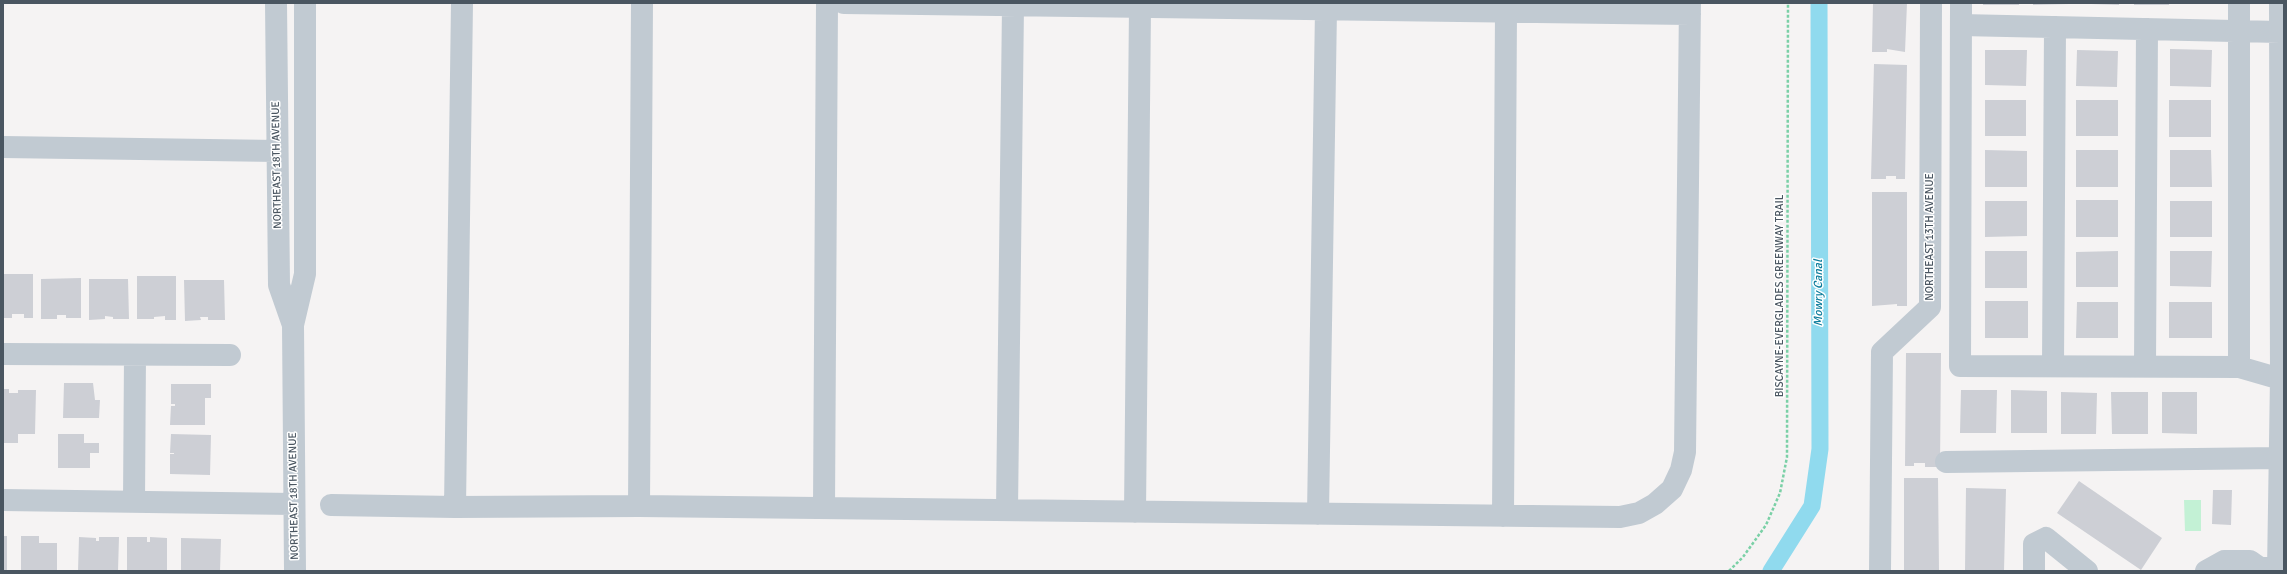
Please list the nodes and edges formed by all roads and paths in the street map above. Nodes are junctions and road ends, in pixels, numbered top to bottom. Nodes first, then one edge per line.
1 (276, 3) edge
2 (305, 3) edge
3 (462, 3) edge
4 (642, 3) edge
5 (827, 3) edge
6 (844, 3) edge
7 (1788, 3) edge
8 (1931, 3) edge
9 (1961, 3) edge
10 (2239, 3) edge
11 (2280, 3) edge
12 (1072, 4) edge
13 (1013, 5) junction
14 (1140, 7) junction
15 (1326, 9) junction
16 (1690, 9) edge
17 (1506, 11) junction
18 (1961, 25) junction
19 (2055, 27) junction
20 (2147, 29) junction
21 (2239, 31) junction
22 (2280, 32) junction
23 (3, 147) edge
24 (277, 151) junction
25 (293, 325) junction
26 (3, 354) edge
27 (135, 355) junction
28 (230, 355) dead end
29 (2053, 365) junction
30 (2145, 365) junction
31 (2239, 367) junction
32 (2283, 379) edge
33 (2279, 458) junction
34 (1946, 462) dead end
35 (3, 500) edge
36 (134, 502) junction
37 (293, 504) junction
38 (331, 505) dead end
39 (639, 506) junction
40 (454, 507) junction
41 (824, 508) junction
42 (1007, 510) junction
43 (1135, 512) junction
44 (1318, 514) junction
45 (1503, 516) junction
46 (2281, 527) edge
47 (2268, 569) edge
48 (2210, 570) edge
49 (295, 571) edge
50 (1729, 571) edge
51 (1880, 571) edge
52 (2034, 571) edge
53 (2087, 571) edge

1 - 24 street, NORTHEAST 18TH AVENUE
2 - 25 street, NORTHEAST 18TH AVENUE
3 - 40 street
4 - 39 street
5 - 41 street
6 - 13 street
7 - 50 path, BISCAYNE-EVERGLADES GREENWAY TRAIL
8 - 51 street, NORTHEAST 13TH AVENUE
9 - 18 street
10 - 21 street
11 - 22 street
12 - 13 street
12 - 14 street
13 - 42 street
14 - 15 street
14 - 43 street
15 - 17 street
15 - 44 street
16 - 17 street
16 - 45 street
17 - 45 street
18 - 19 street
18 - 29 street
19 - 20 street
19 - 29 street
20 - 21 street
20 - 30 street
21 - 22 street
21 - 31 street
22 - 32 street
23 - 24 street
24 - 25 street, NORTHEAST 18TH AVENUE
25 - 37 street, NORTHEAST 18TH AVENUE
26 - 27 street
27 - 28 street
27 - 36 street
29 - 30 street
30 - 31 street
31 - 32 street
32 - 33 street
33 - 34 street
33 - 46 street
35 - 36 street
36 - 37 street
37 - 49 street, NORTHEAST 18TH AVENUE
38 - 40 street
39 - 40 street
39 - 41 street
41 - 42 street
42 - 43 street
43 - 44 street
44 - 45 street
46 - 47 street
47 - 48 street
52 - 53 street

